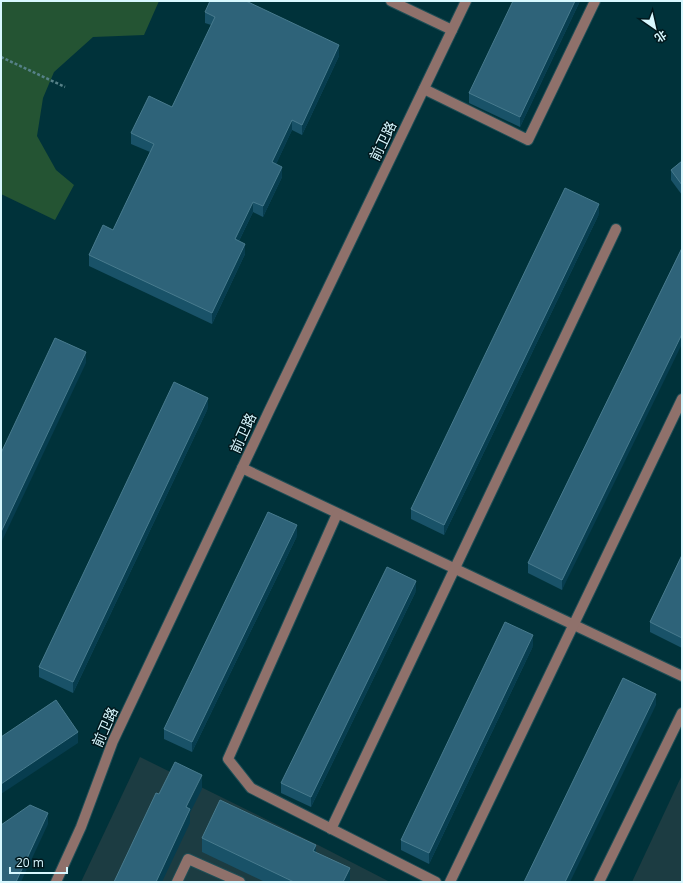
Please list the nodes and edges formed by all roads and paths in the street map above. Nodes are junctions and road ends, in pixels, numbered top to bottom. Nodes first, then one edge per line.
1 (391, 1) edge
2 (466, 1) edge
3 (595, 1) edge
4 (452, 30) junction
5 (1, 57) edge
6 (65, 87) dead end
7 (424, 89) junction
8 (616, 229) dead end
9 (682, 399) edge
10 (242, 468) junction
11 (337, 514) junction
12 (454, 569) junction
13 (573, 625) junction
14 (682, 676) edge
15 (682, 713) edge
16 (331, 829) junction
17 (56, 882) edge
18 (177, 882) edge
19 (240, 882) edge
20 (436, 882) edge
21 (450, 882) edge
22 (599, 882) edge

1 - 4 street
2 - 4 street, 前卫路
3 - 7 street
4 - 7 street, 前卫路
5 - 6 path
7 - 10 street, 前卫路
8 - 12 street
9 - 13 street
10 - 11 street
10 - 17 street, 前卫路
11 - 12 street
11 - 16 street
12 - 13 street
12 - 16 street
13 - 14 street
13 - 21 street
15 - 22 street
16 - 20 street
18 - 19 street

